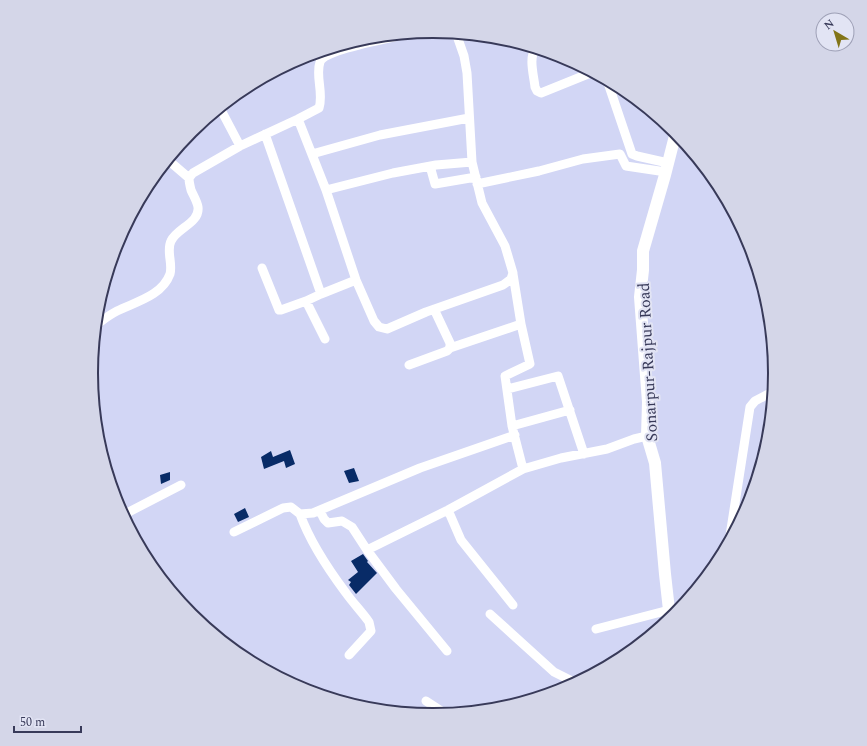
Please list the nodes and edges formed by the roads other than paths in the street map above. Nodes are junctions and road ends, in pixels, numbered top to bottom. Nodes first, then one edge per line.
1 (458, 39) edge
2 (533, 53) edge
3 (323, 57) edge
4 (586, 75) edge
5 (610, 88) edge
6 (223, 113) edge
7 (469, 118) junction
8 (298, 119) junction
9 (265, 134) junction
10 (674, 140) edge
11 (240, 146) junction
12 (312, 154) junction
13 (472, 162) junction
14 (172, 164) edge
15 (430, 166) junction
16 (667, 167) junction
17 (189, 178) junction
18 (476, 180) junction
19 (326, 190) junction
20 (262, 268) dead end
21 (512, 273) junction
22 (356, 280) junction
23 (321, 294) junction
24 (306, 301) junction
25 (434, 309) junction
26 (103, 320) edge
27 (521, 324) junction
28 (325, 339) dead end
29 (450, 348) junction
30 (409, 365) dead end
31 (508, 389) junction
32 (768, 394) edge
33 (570, 410) junction
34 (512, 426) junction
35 (515, 435) junction
36 (647, 436) junction
37 (584, 454) junction
38 (523, 469) junction
39 (181, 486) dead end
40 (448, 510) junction
41 (320, 511) junction
42 (129, 512) edge
43 (300, 514) junction
44 (731, 526) edge
45 (234, 532) dead end
46 (367, 550) junction
47 (513, 605) dead end
48 (670, 610) edge
49 (490, 614) dead end
50 (665, 615) edge
51 (596, 629) dead end
52 (447, 651) dead end
53 (349, 655) dead end
54 (568, 679) edge
55 (426, 701) dead end
56 (437, 708) edge

1 - 7 street
2 - 4 street
3 - 8 street
5 - 16 street
6 - 11 street
7 - 12 street
7 - 13 street
8 - 9 street
8 - 12 street
9 - 11 street
9 - 23 street
10 - 16 main road, Sonarpur-Rajpur Road
11 - 17 street
12 - 19 street
13 - 15 street
13 - 18 street
14 - 17 street
15 - 18 street
15 - 19 street
16 - 18 street
16 - 36 main road, Sonarpur-Rajpur Road
17 - 26 street
18 - 21 street
19 - 22 street
20 - 24 street
21 - 25 street
21 - 27 street
22 - 23 street
22 - 25 street
23 - 24 street
24 - 28 street
25 - 29 street
27 - 29 street
27 - 31 street
29 - 30 street
31 - 33 street
31 - 34 street
32 - 44 street
33 - 34 street
33 - 37 street
34 - 35 street
35 - 38 street
35 - 41 street
36 - 37 street
36 - 48 main road, Sonarpur-Rajpur Road
37 - 38 street
38 - 40 street
39 - 42 street
40 - 46 street
40 - 47 street
41 - 43 street
41 - 46 street
43 - 45 street
43 - 53 street
46 - 52 street
49 - 54 street
50 - 51 street
55 - 56 street

